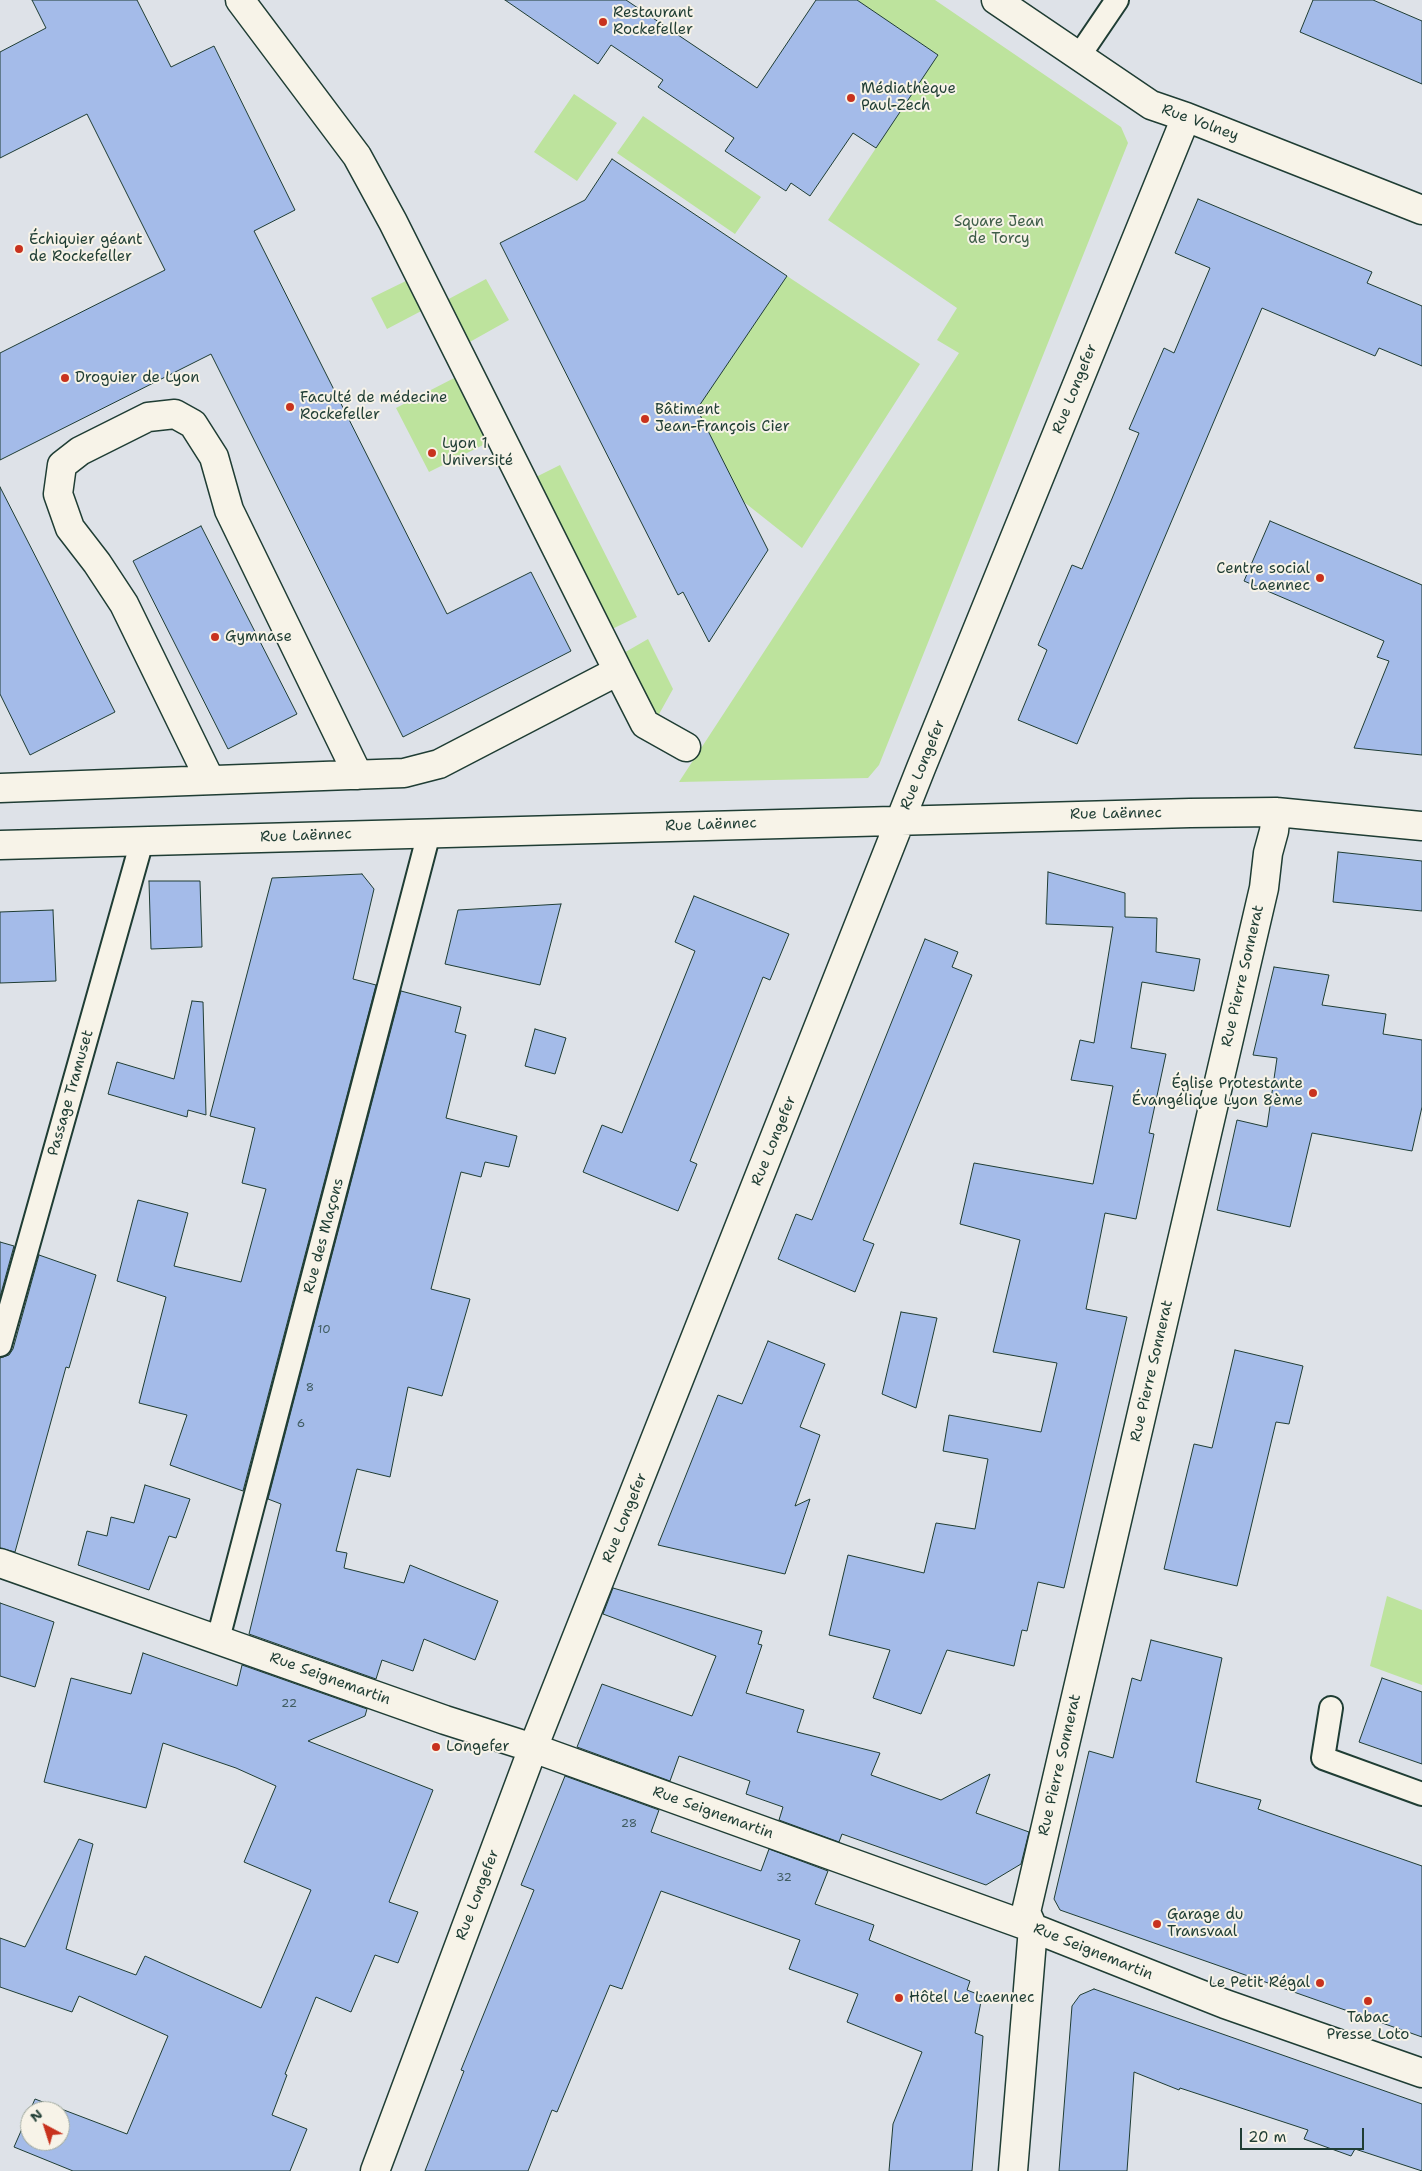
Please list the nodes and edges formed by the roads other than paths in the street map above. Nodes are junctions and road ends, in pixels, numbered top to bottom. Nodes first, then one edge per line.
1 (240, 0) edge
2 (996, 0) edge
3 (1117, 0) edge
4 (1079, 56) junction
5 (1186, 117) junction
6 (1422, 210) edge
7 (618, 671) junction
8 (686, 746) dead end
9 (358, 775) junction
10 (210, 780) junction
11 (0, 788) edge
12 (1276, 812) junction
13 (901, 820) junction
14 (1422, 826) edge
15 (429, 833) junction
16 (142, 841) junction
17 (0, 845) edge
18 (0, 1345) edge
19 (0, 1563) edge
20 (218, 1640) junction
21 (1331, 1708) dead end
22 (533, 1748) junction
23 (1422, 1794) edge
24 (1034, 1928) junction
25 (1422, 2073) edge
26 (375, 2171) edge
27 (1013, 2171) edge

1 - 7 street
2 - 4 street, Rue Volney
3 - 4 lane
4 - 5 street, Rue Volney
5 - 6 street, Rue Volney
5 - 13 street, Rue Longefer
7 - 8 street
7 - 9 street
9 - 10 street
9 - 10 street
10 - 11 street
12 - 13 street, Rue Laënnec
12 - 14 street, Rue Laënnec
12 - 24 street, Rue Pierre Sonnerat
13 - 15 street, Rue Laënnec
13 - 22 street, Rue Longefer
15 - 16 street, Rue Laënnec
15 - 20 lane, Rue des Maçons
16 - 17 street, Rue Laënnec
16 - 18 lane, Passage Tramuset
19 - 20 street, Rue Seignemartin
20 - 22 street, Rue Seignemartin
21 - 23 lane
22 - 24 street, Rue Seignemartin
22 - 26 street, Rue Longefer
24 - 25 street, Rue Seignemartin
24 - 27 street

